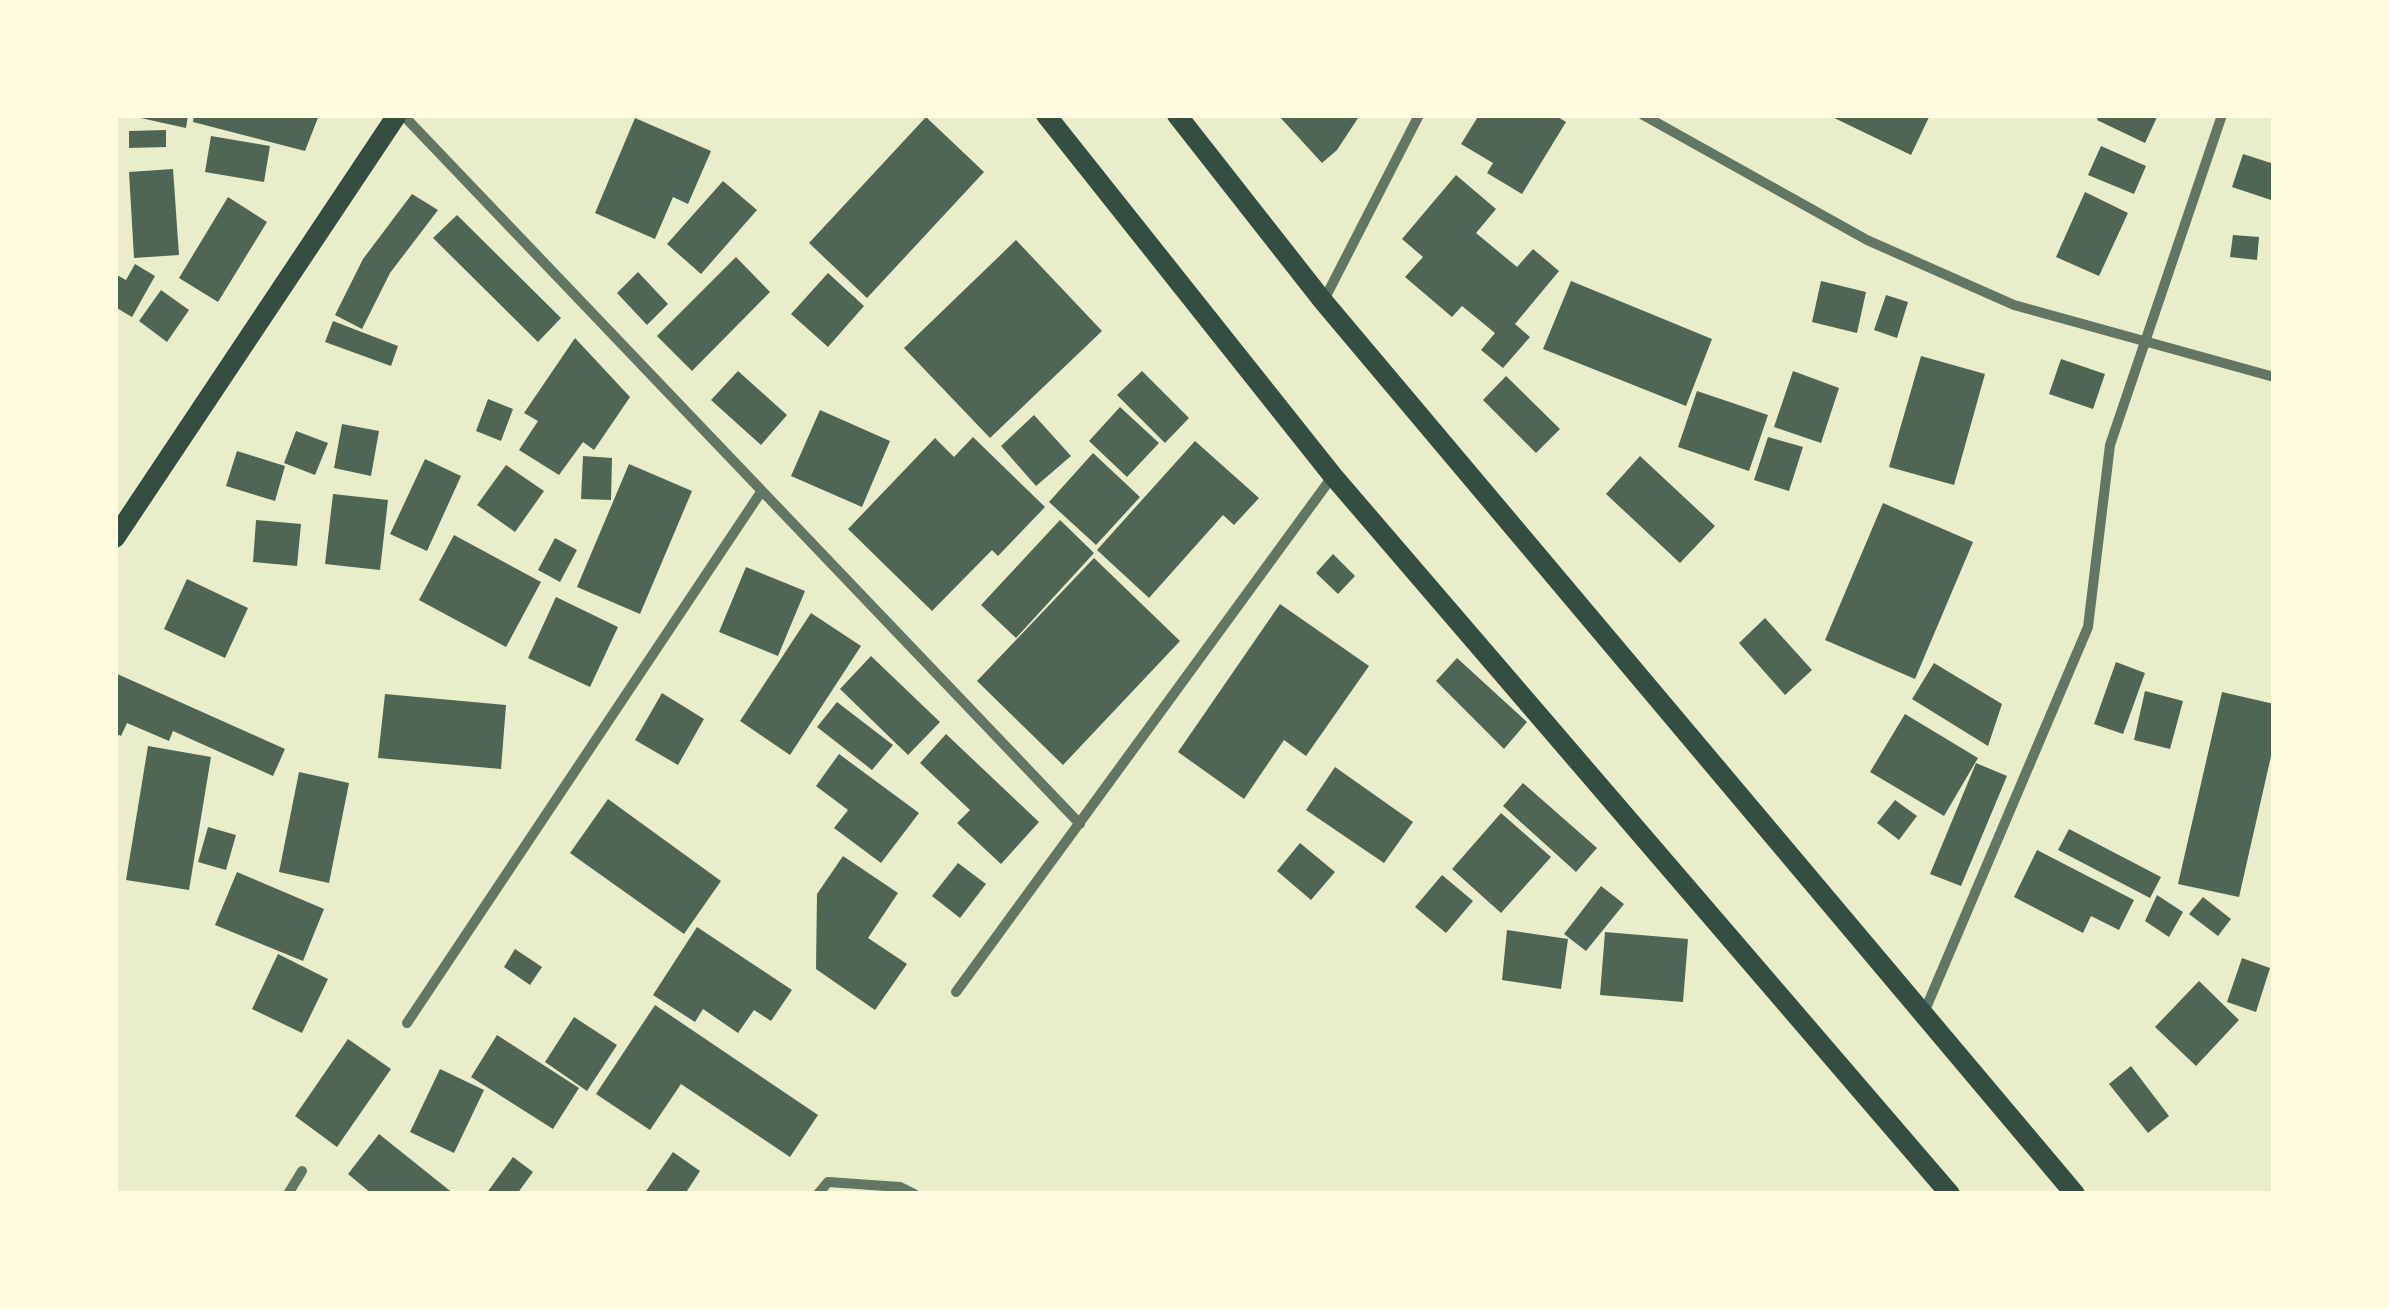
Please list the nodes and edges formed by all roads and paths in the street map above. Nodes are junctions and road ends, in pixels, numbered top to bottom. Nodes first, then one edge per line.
1 (400, 115) edge
2 (1046, 115) edge
3 (1176, 115) edge
4 (1419, 115) edge
5 (1643, 115) edge
6 (2222, 115) edge
7 (1323, 301) junction
8 (2143, 343) junction
9 (2274, 377) edge
10 (1333, 476) junction
11 (762, 492) junction
12 (115, 538) edge
13 (1080, 824) junction
14 (956, 992) dead end
15 (1922, 1016) junction
16 (406, 1023) dead end
17 (302, 1171) dead end
18 (288, 1194) edge
19 (818, 1194) edge
20 (914, 1194) edge
21 (1950, 1194) edge
22 (2074, 1194) edge

1 - 11 street
1 - 12 main road
2 - 10 main road
3 - 7 main road
4 - 7 street
5 - 8 street
6 - 8 street
7 - 15 main road
8 - 9 street
8 - 15 street
10 - 13 street
10 - 21 main road
11 - 13 street
11 - 16 street
13 - 14 street
15 - 22 main road
17 - 18 street
19 - 20 street

